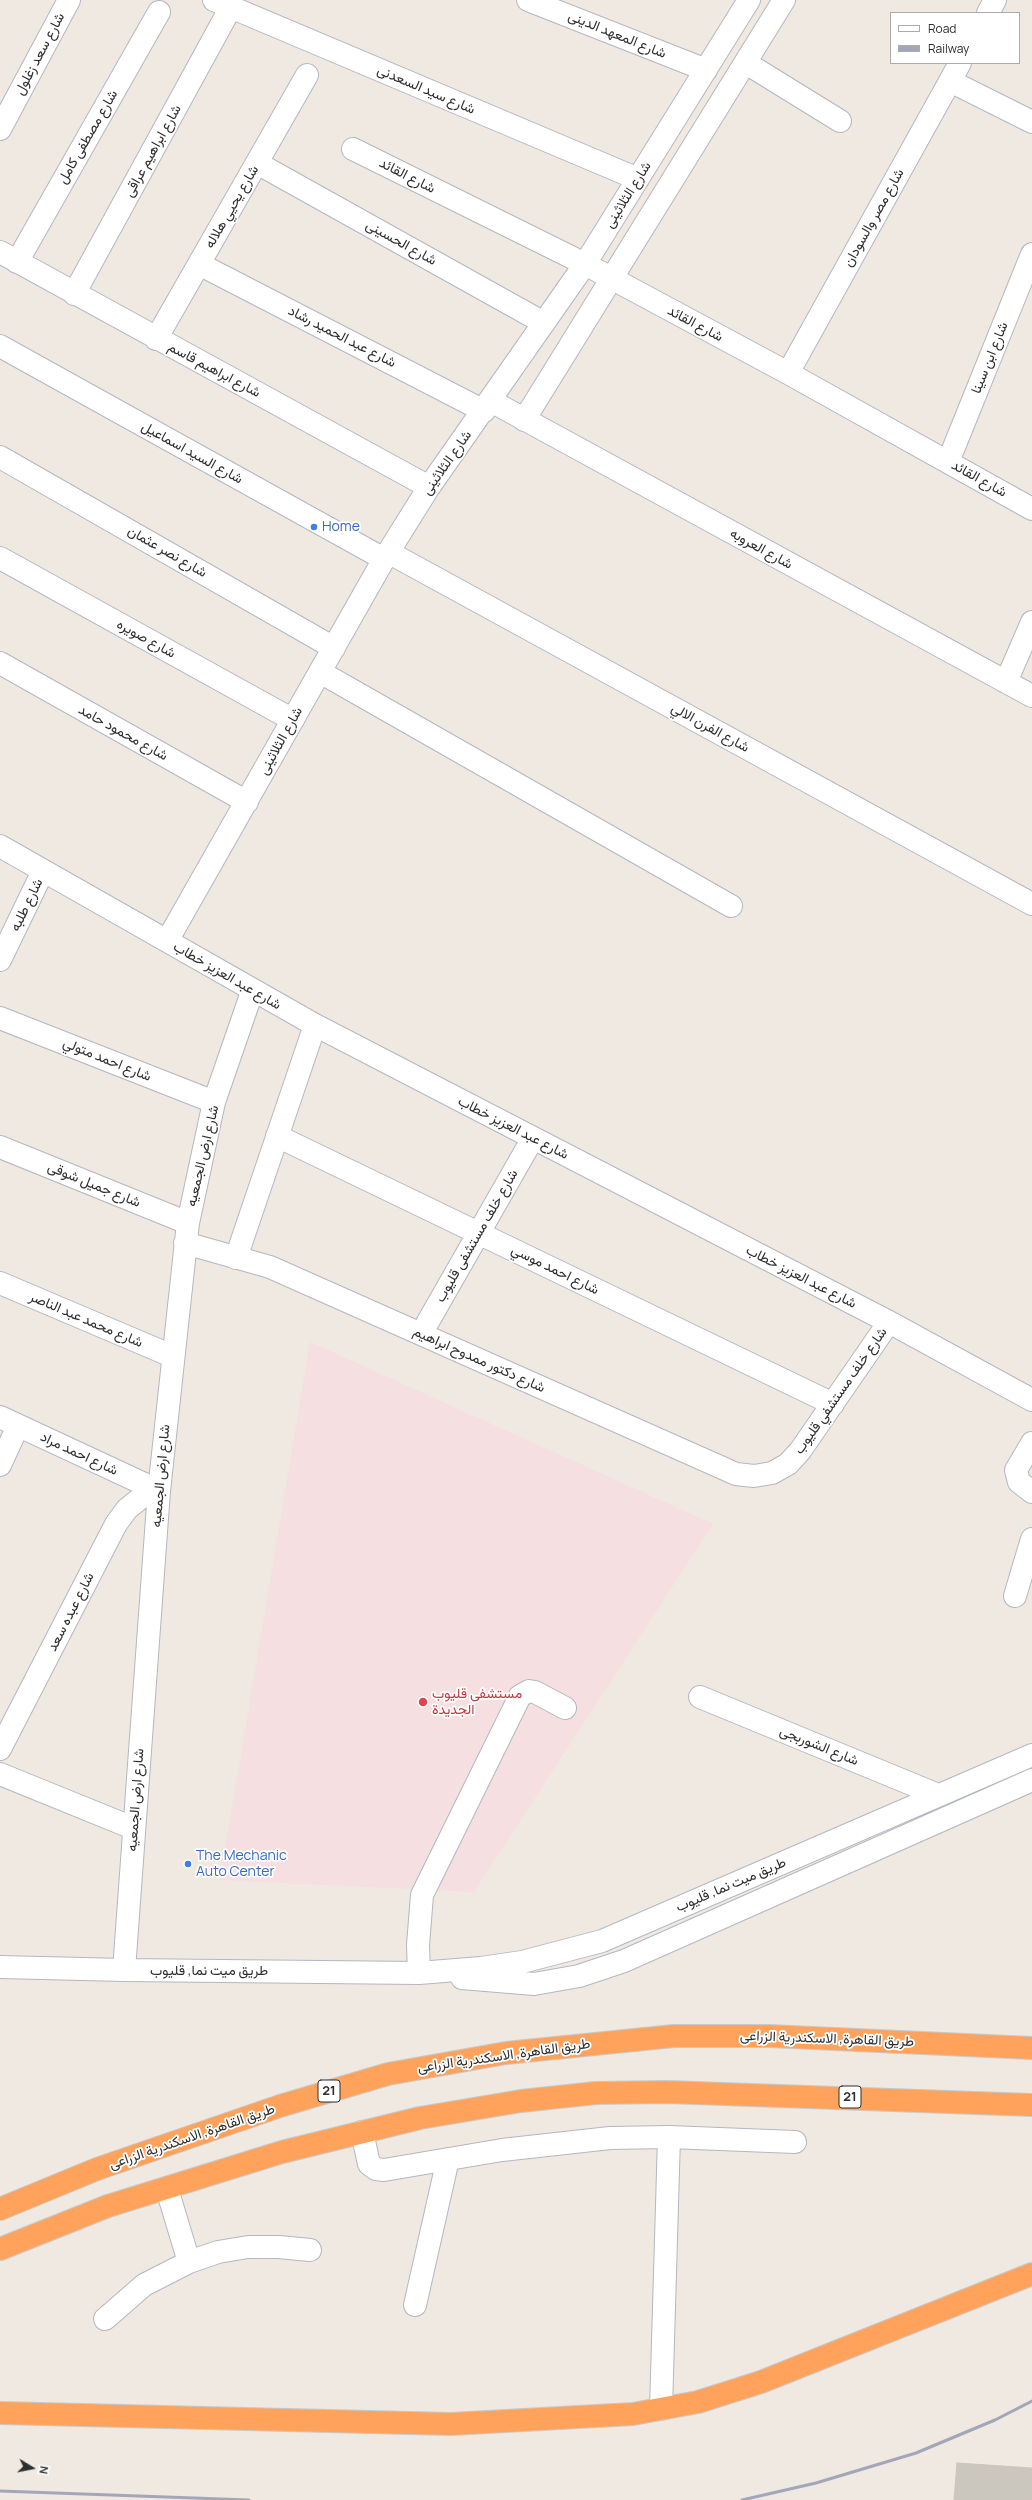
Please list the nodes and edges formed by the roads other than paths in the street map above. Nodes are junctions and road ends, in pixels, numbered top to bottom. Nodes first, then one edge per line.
1 (69, 0) edge
2 (528, 0) edge
3 (749, 0) edge
4 (784, 0) edge
5 (995, 0) edge
6 (223, 4) edge
7 (159, 12) dead end
8 (989, 12) edge
9 (746, 63) junction
10 (706, 70) junction
11 (955, 72) edge
12 (307, 75) dead end
13 (840, 121) dead end
14 (1032, 122) edge
15 (0, 129) edge
16 (353, 148) dead end
17 (257, 163) junction
18 (638, 179) junction
19 (1032, 254) edge
20 (9, 257) edge
21 (199, 264) junction
22 (585, 264) junction
23 (612, 280) junction
24 (74, 294) junction
25 (544, 323) junction
26 (156, 339) junction
27 (0, 346) edge
28 (788, 373) junction
29 (487, 406) junction
30 (524, 420) junction
31 (0, 457) edge
32 (948, 462) junction
33 (429, 487) junction
34 (1032, 509) edge
35 (386, 556) junction
36 (0, 558) edge
37 (1032, 622) edge
38 (334, 648) junction
39 (0, 664) edge
40 (320, 672) junction
41 (1006, 682) junction
42 (1032, 696) edge
43 (293, 720) junction
44 (247, 802) junction
45 (0, 846) edge
46 (43, 871) junction
47 (1032, 904) edge
48 (731, 906) dead end
49 (167, 941) junction
50 (0, 960) edge
51 (252, 992) junction
52 (0, 1018) edge
53 (315, 1025) junction
54 (214, 1102) junction
55 (277, 1136) junction
56 (533, 1138) junction
57 (0, 1147) edge
58 (186, 1233) junction
59 (478, 1233) junction
60 (236, 1258) junction
61 (0, 1283) edge
62 (889, 1322) junction
63 (421, 1334) junction
64 (172, 1356) junction
65 (1032, 1400) edge
66 (833, 1404) junction
67 (9, 1421) edge
68 (1032, 1443) edge
69 (0, 1465) edge
70 (772, 1473) joint
71 (159, 1491) junction
72 (1032, 1492) edge
73 (1032, 1539) edge
74 (1015, 1596) dead end
75 (700, 1697) dead end
76 (565, 1708) dead end
77 (0, 1749) edge
78 (1032, 1755) edge
79 (0, 1774) edge
80 (1032, 1780) edge
81 (938, 1795) junction
82 (133, 1828) junction
83 (0, 1967) edge
84 (124, 1970) junction
85 (419, 1973) junction
86 (1032, 2048) edge
87 (1032, 2105) edge
88 (362, 2132) junction
89 (669, 2137) junction
90 (794, 2142) dead end
91 (448, 2159) junction
92 (167, 2189) junction
93 (0, 2209) edge
94 (0, 2249) edge
95 (310, 2250) dead end
96 (189, 2262) junction
97 (1032, 2274) edge
98 (415, 2305) dead end
99 (105, 2319) dead end
100 (661, 2409) junction
101 (0, 2413) edge

1 - 15 street, شارع سعد زغلول
2 - 10 street, شارع المعهد الدينى
3 - 10 street, شارع الثلاثينى
4 - 9 street
5 - 8 street
6 - 18 street, شارع سيد السعدنى
6 - 24 street, شارع ابراهيم عراقى
7 - 20 street, شارع مصطفى كامل
9 - 13 street
9 - 23 street
10 - 18 street, شارع الثلاثينى
11 - 14 street
11 - 28 street, شارع مصر والسودان
12 - 17 street, شارع يحيي هلاله
16 - 22 street, شارع القائد
17 - 21 street, شارع يحيي هلاله
17 - 25 street, شارع الحسينى
18 - 22 street, شارع الثلاثينى
19 - 32 street, شارع ابن سينا
20 - 24 street, شارع ابراهيم قاسم
21 - 26 street, شارع يحيي هلاله
21 - 29 street, شارع عبد الحميد رشاد
22 - 23 street, شارع القائد
22 - 25 street, شارع الثلاثينى
23 - 28 street, شارع القائد
23 - 30 street
24 - 26 street, شارع ابراهيم قاسم
25 - 29 street, شارع الثلاثينى
26 - 33 street, شارع ابراهيم قاسم
27 - 35 street, شارع السيد اسماعيل
28 - 32 street, شارع القائد
29 - 30 street, شارع العروبه
29 - 33 street, شارع الثلاثينى
30 - 41 street, شارع العروبه
31 - 38 street, شارع نصر عثمان
32 - 34 street, شارع القائد
33 - 35 street, شارع الثلاثينى
35 - 38 street, شارع الثلاثينى
35 - 47 street, شارع الفرن الالي
36 - 43 street, شارع صويره
37 - 41 street
38 - 40 street, شارع الثلاثينى
39 - 44 street, شارع محمود حامد
40 - 43 street, شارع الثلاثينى
40 - 48 street
41 - 42 street, شارع العروبه
43 - 44 street, شارع الثلاثينى
44 - 49 street, شارع الثلاثينى
45 - 46 street, شارع عبد العزيز خطاب
46 - 49 street, شارع عبد العزيز خطاب
46 - 50 street, شارع طلبه
49 - 51 street, شارع عبد العزيز خطاب
51 - 53 street, شارع عبد العزيز خطاب
51 - 54 street, شارع ارض الجمعيه
52 - 54 street, شارع احمد متولي
53 - 55 street
53 - 56 street, شارع عبد العزيز خطاب
54 - 58 street, شارع ارض الجمعيه
55 - 59 street, شارع احمد موسي
55 - 60 street
56 - 59 street, شارع خلف مستشفى قليوب
56 - 62 street, شارع عبد العزيز خطاب
57 - 58 street, شارع جميل شوقى
58 - 60 street, شارع دكتور ممدوح ابراهيم
58 - 64 street, شارع ارض الجمعيه
59 - 63 street, شارع خلف مستشفى قليوب
59 - 66 street, شارع احمد موسي
60 - 63 street, شارع دكتور ممدوح ابراهيم
61 - 64 street, شارع محمد عبد الناصر
62 - 65 street, شارع عبد العزيز خطاب
62 - 66 street, شارع خلف مستشفي قليوب
63 - 70 street, شارع دكتور ممدوح ابراهيم
64 - 71 street, شارع ارض الجمعيه
66 - 70 street, شارع خلف مستشفي قليوب
67 - 69 street
67 - 71 street, شارع احمد مراد
68 - 72 street
71 - 77 street, شارع عبده سعد
71 - 82 street, شارع ارض الجمعيه
73 - 74 street
75 - 81 street, شارع الشوربجى
76 - 85 street
78 - 81 street, طريق ميت نما, قليوب
79 - 82 street
80 - 85 street, طريق ميت نما, قليوب
81 - 85 street, طريق ميت نما, قليوب
82 - 84 street, شارع ارض الجمعيه
83 - 84 street, طريق ميت نما, قليوب
84 - 85 street, طريق ميت نما, قليوب
86 - 93 highway, طريق القاهرة, الاسكندرية الزراعى / 21
87 - 88 highway, 21
88 - 91 street
88 - 92 highway, 21
89 - 90 street
89 - 91 street
89 - 100 street
91 - 98 street
92 - 94 highway, 21
92 - 96 street
95 - 96 street
96 - 99 street
97 - 100 highway
100 - 101 highway

